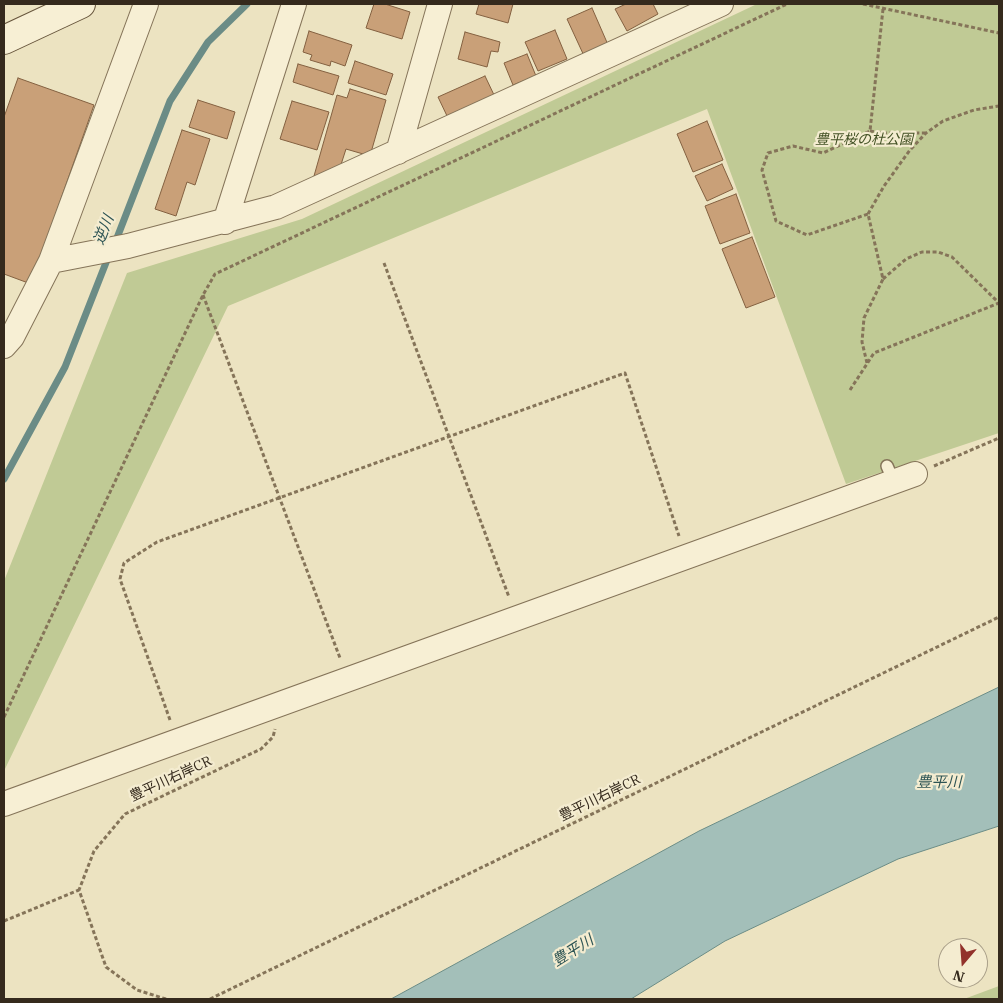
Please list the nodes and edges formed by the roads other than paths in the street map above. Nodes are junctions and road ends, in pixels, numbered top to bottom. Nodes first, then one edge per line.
1 (81, 4) edge
2 (146, 4) edge
3 (294, 4) edge
4 (440, 4) edge
5 (721, 4) edge
6 (4, 40) edge
7 (398, 152) junction
8 (224, 222) junction
9 (60, 260) junction
10 (4, 346) edge
11 (899, 474) road end
12 (4, 804) edge

1 - 6 street
2 - 9 street
3 - 8 street
4 - 7 street
5 - 7 street
7 - 8 street
8 - 9 street
9 - 10 street
11 - 12 street

